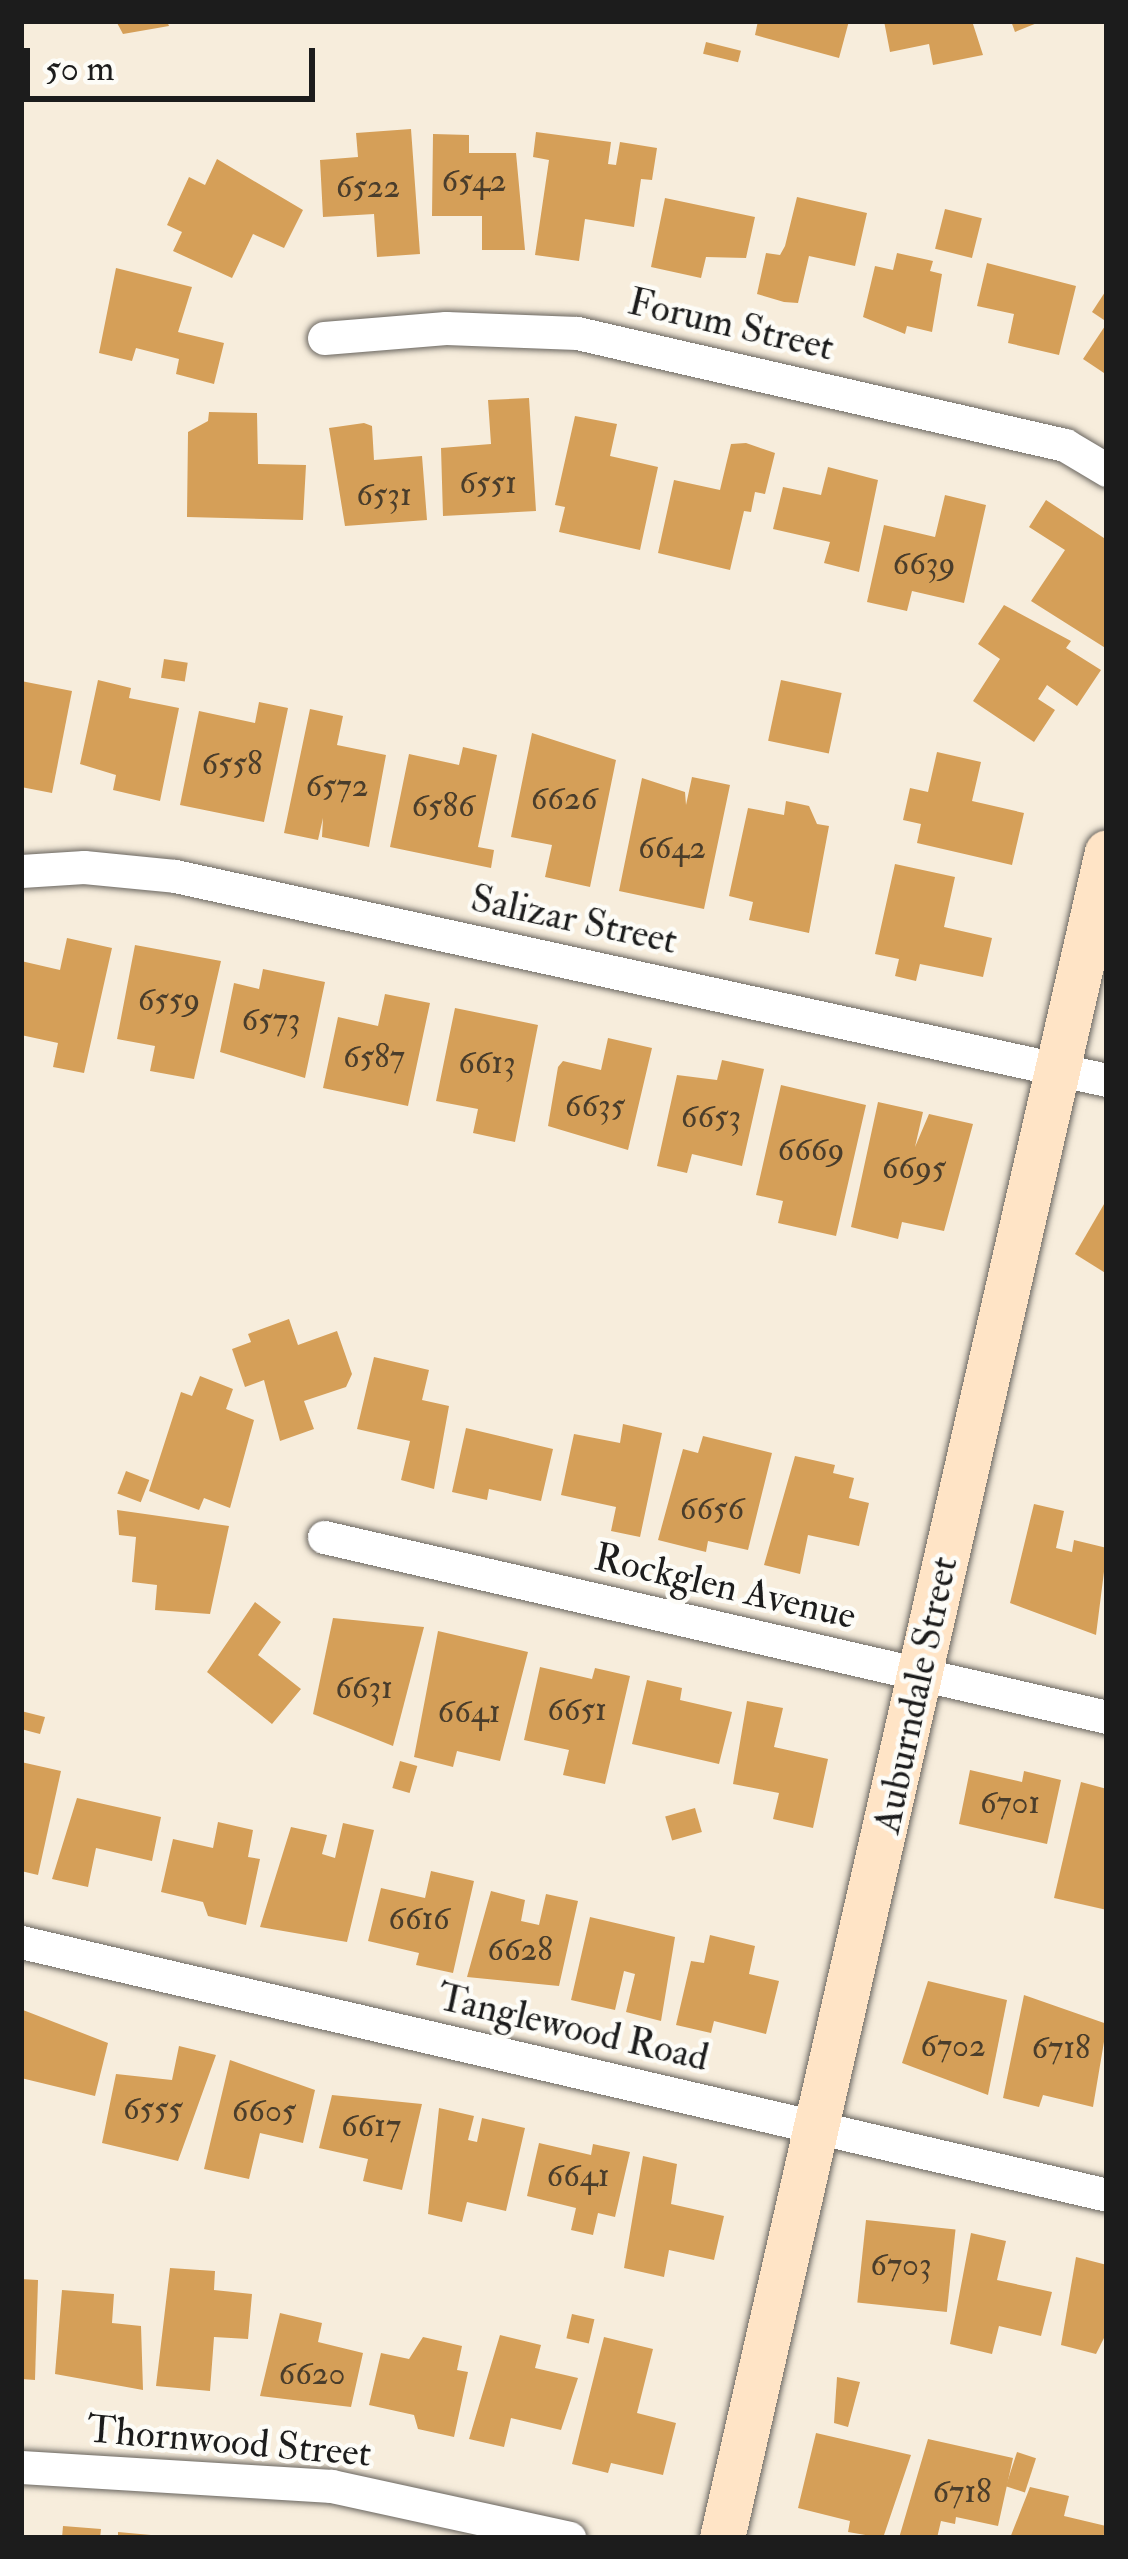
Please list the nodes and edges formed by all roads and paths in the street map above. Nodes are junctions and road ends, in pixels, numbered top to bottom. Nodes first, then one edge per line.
1 (324, 338) dead end
2 (1107, 470) edge
3 (1107, 852) edge
4 (21, 871) edge
5 (1053, 1067) junction
6 (1107, 1080) edge
7 (324, 1538) dead end
8 (922, 1674) junction
9 (1107, 1717) edge
10 (21, 1942) edge
11 (818, 2128) junction
12 (1107, 2195) edge
13 (21, 2467) edge
14 (568, 2538) edge
15 (722, 2538) edge

1 - 2 street, Forum Street
3 - 5 street, Auburndale Street
4 - 5 street, Salizar Street
5 - 6 street, Salizar Street
5 - 8 street, Auburndale Street
7 - 8 street, Rockglen Avenue
8 - 9 street, Rockglen Avenue
8 - 11 street, Auburndale Street
10 - 11 street, Tanglewood Road
11 - 12 street, Tanglewood Road
11 - 15 street, Auburndale Street
13 - 14 street, Thornwood Street

